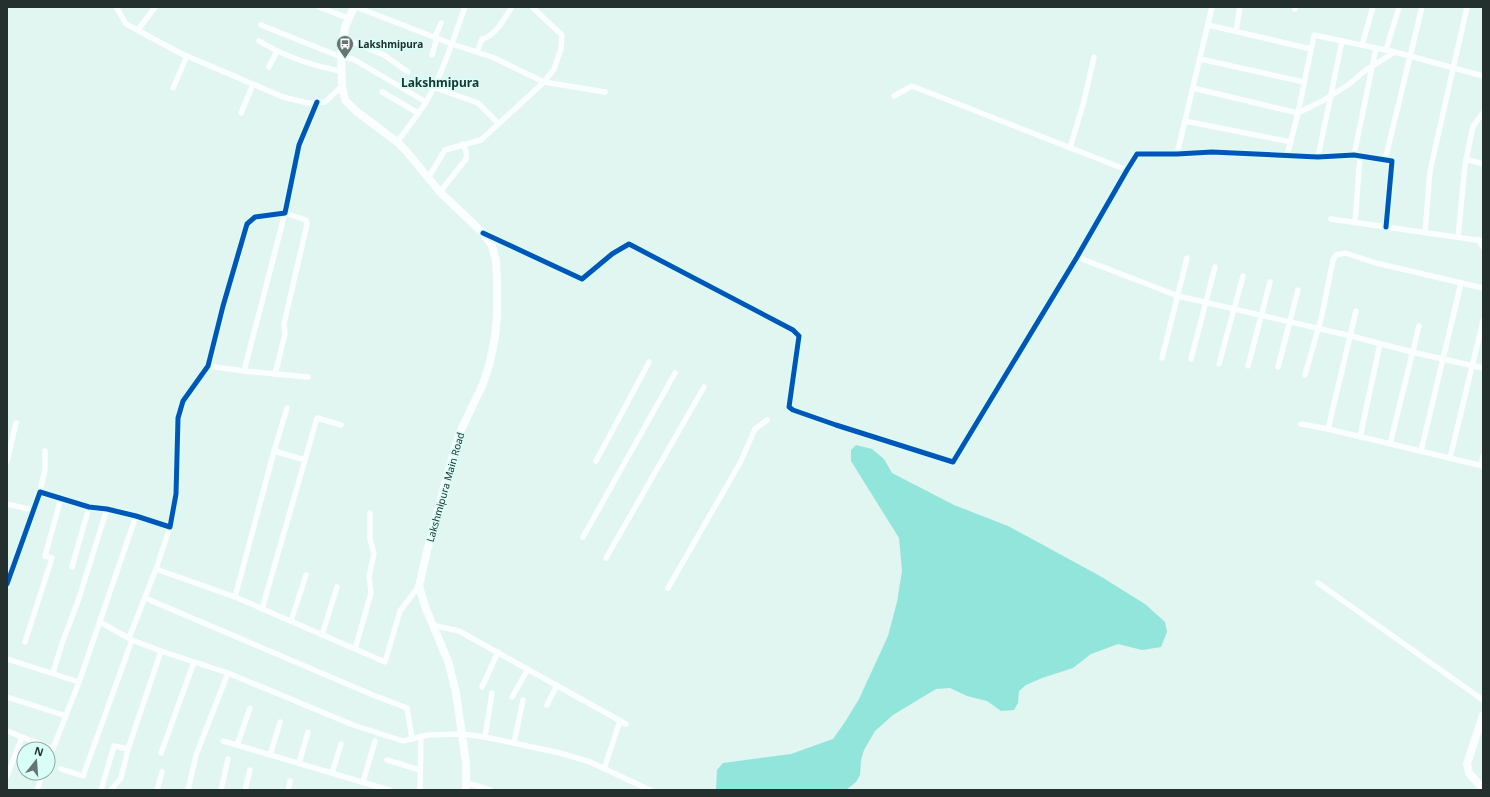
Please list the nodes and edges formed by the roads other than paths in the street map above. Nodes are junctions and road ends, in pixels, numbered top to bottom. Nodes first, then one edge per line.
1 (116, 7) edge
2 (155, 7) edge
3 (319, 7) edge
4 (355, 7) edge
5 (512, 7) edge
6 (532, 7) edge
7 (1212, 7) edge
8 (1240, 7) edge
9 (1373, 7) edge
10 (1399, 7) edge
11 (1422, 7) edge
12 (1467, 7) edge
13 (463, 8) edge
14 (348, 18) junction
15 (440, 22) dead end
16 (1208, 24) junction
17 (261, 25) dead end
18 (138, 30) junction
19 (1236, 31) junction
20 (343, 38) junction
21 (436, 38) junction
22 (259, 41) dead end
23 (1342, 41) junction
24 (452, 44) junction
25 (1362, 45) junction
26 (1376, 48) junction
27 (1311, 49) junction
28 (1386, 50) junction
29 (276, 51) junction
30 (477, 52) junction
31 (1395, 52) junction
32 (432, 55) dead end
33 (187, 56) junction
34 (1094, 56) dead end
35 (341, 57) junction
36 (1410, 57) junction
37 (1200, 59) junction
38 (1373, 66) junction
39 (269, 67) dead end
40 (1453, 67) junction
41 (340, 71) junction
42 (408, 72) dead end
43 (1483, 76) edge
44 (544, 82) junction
45 (1304, 82) junction
46 (253, 84) junction
47 (342, 86) junction
48 (173, 88) dead end
49 (433, 88) junction
50 (1193, 88) junction
51 (382, 92) dead end
52 (605, 92) dead end
53 (894, 96) dead end
54 (1331, 96) junction
55 (317, 102) junction
56 (426, 102) junction
57 (241, 113) dead end
58 (418, 113) junction
59 (1298, 113) junction
60 (1483, 113) edge
61 (1185, 122) junction
62 (498, 123) junction
63 (397, 142) junction
64 (1291, 142) junction
65 (462, 144) junction
66 (1070, 148) junction
67 (1177, 154) junction
68 (1287, 156) junction
69 (1357, 156) junction
70 (1318, 157) junction
71 (1466, 159) junction
72 (1385, 160) junction
73 (1483, 164) edge
74 (1127, 170) junction
75 (428, 178) junction
76 (440, 192) junction
77 (284, 214) junction
78 (1331, 219) dead end
79 (1355, 222) junction
80 (1386, 227) junction
81 (1425, 232) junction
82 (483, 233) junction
83 (1458, 237) junction
84 (1481, 240) edge
85 (1483, 247) edge
86 (1077, 257) junction
87 (1187, 258) dead end
88 (1215, 267) dead end
89 (1243, 276) dead end
90 (1270, 282) dead end
91 (1461, 283) junction
92 (1483, 288) edge
93 (1298, 290) dead end
94 (1178, 296) junction
95 (1206, 302) junction
96 (1235, 309) junction
97 (1356, 311) dead end
98 (1262, 315) junction
99 (1483, 321) edge
100 (1289, 322) junction
101 (1419, 326) dead end
102 (1317, 328) junction
103 (1350, 336) junction
104 (1380, 344) junction
105 (1412, 352) junction
106 (1162, 358) dead end
107 (1191, 359) dead end
108 (1442, 359) junction
109 (649, 362) dead end
110 (1219, 364) dead end
111 (208, 366) junction
112 (1248, 366) dead end
113 (1472, 366) junction
114 (1278, 367) dead end
115 (1483, 368) edge
116 (244, 371) junction
117 (675, 373) dead end
118 (275, 374) junction
119 (1304, 375) dead end
120 (308, 377) dead end
121 (704, 387) dead end
122 (287, 408) dead end
123 (767, 420) dead end
124 (16, 423) dead end
125 (1302, 424) dead end
126 (341, 425) dead end
127 (1328, 429) junction
128 (1360, 436) junction
129 (1390, 444) junction
130 (45, 451) dead end
131 (274, 451) junction
132 (1421, 451) junction
133 (1483, 456) edge
134 (1450, 458) junction
135 (305, 460) junction
136 (7, 461) edge
137 (596, 461) dead end
138 (1482, 466) edge
139 (40, 492) junction
140 (61, 498) junction
141 (7, 504) edge
142 (89, 507) junction
143 (107, 509) junction
144 (33, 510) junction
145 (370, 513) dead end
146 (136, 516) junction
147 (170, 526) junction
148 (583, 538) dead end
149 (606, 558) dead end
150 (7, 561) edge
151 (14, 564) junction
152 (72, 567) dead end
153 (156, 569) junction
154 (306, 575) dead end
155 (1318, 583) dead end
156 (7, 584) edge
157 (420, 586) junction
158 (337, 587) dead end
159 (668, 588) dead end
160 (235, 597) junction
161 (145, 598) junction
162 (262, 610) junction
163 (291, 621) junction
164 (100, 622) junction
165 (432, 625) junction
166 (322, 635) junction
167 (131, 639) junction
168 (25, 642) dead end
169 (355, 649) junction
170 (161, 651) junction
171 (498, 652) junction
172 (7, 659) edge
173 (194, 662) junction
174 (528, 669) junction
175 (53, 673) junction
176 (228, 673) junction
177 (79, 682) junction
178 (556, 685) junction
179 (482, 687) dead end
180 (492, 693) dead end
181 (7, 696) edge
182 (512, 697) dead end
183 (523, 700) dead end
184 (1483, 700) edge
185 (547, 705) dead end
186 (250, 708) dead end
187 (1483, 715) edge
188 (66, 716) junction
189 (620, 721) junction
190 (280, 722) dead end
191 (626, 724) dead end
192 (7, 731) edge
193 (308, 732) dead end
194 (462, 734) junction
195 (421, 736) junction
196 (22, 737) junction
197 (485, 737) junction
198 (412, 739) junction
199 (32, 741) edge
200 (56, 741) edge
201 (223, 741) dead end
202 (375, 741) dead end
203 (514, 743) junction
204 (341, 744) dead end
205 (237, 745) junction
206 (128, 749) junction
207 (161, 753) dead end
208 (270, 755) junction
209 (228, 759) dead end
210 (388, 760) dead end
211 (299, 763) junction
212 (61, 769) dead end
213 (604, 769) junction
214 (250, 770) dead end
215 (420, 770) junction
216 (162, 772) dead end
217 (332, 773) junction
218 (7, 776) edge
219 (290, 781) dead end
220 (363, 782) junction
221 (466, 786) edge
222 (642, 788) edge
223 (1483, 789) edge
224 (100, 790) edge
225 (111, 790) edge
226 (158, 790) edge
227 (188, 790) edge
228 (221, 790) edge
229 (245, 790) edge
230 (288, 790) edge
231 (389, 790) edge
232 (420, 790) edge
233 (490, 790) edge
234 (650, 790) edge

1 - 18 street
2 - 18 street
3 - 14 street
4 - 14 main road, Lakshmipura Main Road
4 - 21 street
5 - 30 street
6 - 44 street
7 - 16 street
8 - 19 street
9 - 25 street
10 - 28 street
11 - 36 street
12 - 40 street
13 - 24 street
14 - 20 main road, Lakshmipura Main Road
15 - 21 street
16 - 19 street
16 - 37 street
17 - 35 street
18 - 33 street
19 - 27 street
20 - 35 main road, Lakshmipura Main Road
20 - 42 street
21 - 24 street
21 - 32 street
22 - 29 street
23 - 25 street
23 - 27 street
23 - 54 street
24 - 30 street
24 - 49 street
25 - 26 street
26 - 28 street
26 - 38 street
27 - 45 street
28 - 31 street
29 - 39 street
29 - 41 street
30 - 44 street
31 - 36 street
31 - 38 street
33 - 46 street
33 - 48 street
34 - 66 street
35 - 41 main road, Lakshmipura Main Road
35 - 56 street
36 - 40 street
36 - 72 street
37 - 45 street
37 - 50 street
38 - 54 street
38 - 69 street
40 - 43 street
40 - 81 street
41 - 47 main road, Lakshmipura Main Road
44 - 52 street
44 - 62 street
45 - 59 street
46 - 55 street
46 - 57 street
47 - 55 street
47 - 63 main road, Lakshmipura Main Road
49 - 56 street
49 - 62 street
50 - 59 street
50 - 61 street
51 - 58 street
53 - 66 street
54 - 59 street
54 - 70 street
55 - 77 street
56 - 58 street
58 - 63 street
59 - 64 street
60 - 71 street
61 - 64 street
61 - 67 street
62 - 65 street
63 - 75 main road, Lakshmipura Main Road
64 - 68 street
65 - 75 street
65 - 76 street
66 - 74 street
67 - 68 street
67 - 74 street
68 - 70 street
69 - 70 street
69 - 72 street
69 - 79 street
71 - 73 street
71 - 83 street
72 - 80 street
74 - 86 street
75 - 76 main road, Lakshmipura Main Road
76 - 82 main road, Lakshmipura Main Road
77 - 111 street
77 - 116 street
77 - 118 street
78 - 79 street
79 - 80 street
80 - 81 street
81 - 83 street
82 - 86 street
82 - 157 main road, Lakshmipura Main Road
83 - 84 street
84 - 85 street
86 - 94 street
87 - 94 street
88 - 95 street
89 - 96 street
90 - 98 street
91 - 92 street
91 - 102 street
91 - 108 street
93 - 100 street
94 - 95 street
94 - 106 street
95 - 96 street
95 - 107 street
96 - 98 street
96 - 110 street
97 - 103 street
98 - 100 street
98 - 112 street
99 - 113 street
100 - 102 street
100 - 114 street
101 - 105 street
102 - 103 street
102 - 119 street
103 - 104 street
103 - 127 street
104 - 105 street
104 - 128 street
105 - 108 street
105 - 129 street
108 - 113 street
108 - 132 street
109 - 137 street
111 - 116 street
111 - 147 street
113 - 115 street
113 - 134 street
116 - 118 street
117 - 148 street
118 - 120 street
121 - 149 street
122 - 131 street
123 - 159 street
124 - 136 street
125 - 127 street
126 - 135 street
127 - 128 street
128 - 129 street
129 - 132 street
130 - 139 street
131 - 135 street
131 - 160 street
132 - 134 street
133 - 138 street
134 - 138 street
135 - 162 street
139 - 140 street
139 - 144 street
140 - 142 street
140 - 168 street
141 - 144 street
142 - 143 street
142 - 152 street
143 - 146 street
143 - 175 street
144 - 151 street
145 - 169 street
146 - 147 street
146 - 164 street
147 - 153 street
150 - 151 street
151 - 156 street
153 - 160 street
153 - 161 street
154 - 163 street
155 - 184 street
157 - 165 main road, Lakshmipura Main Road
157 - 169 street
158 - 166 street
160 - 162 street
161 - 167 street
161 - 198 street
162 - 163 street
163 - 166 street
164 - 167 street
164 - 177 street
165 - 171 street
165 - 194 main road, Lakshmipura Main Road
166 - 169 street
167 - 170 street
167 - 212 street
170 - 173 street
170 - 206 street
171 - 174 street
171 - 179 street
172 - 175 street
173 - 176 street
173 - 207 street
174 - 178 street
174 - 182 street
175 - 177 street
176 - 198 street
176 - 227 street
177 - 188 street
178 - 185 street
178 - 189 street
180 - 197 street
181 - 188 street
183 - 203 street
186 - 205 street
187 - 223 main road
188 - 200 street
189 - 191 street
189 - 213 street
190 - 208 street
192 - 196 street
193 - 211 street
194 - 195 street
194 - 197 street
194 - 221 main road, Lakshmipura Main Road
195 - 198 street
195 - 215 street
196 - 199 street
196 - 218 street
197 - 203 street
201 - 205 street
202 - 220 street
203 - 213 street
204 - 217 street
205 - 208 street
206 - 224 street
206 - 225 street
208 - 211 street
209 - 228 street
210 - 215 street
211 - 217 street
213 - 222 street
214 - 229 street
215 - 232 street
216 - 226 street
217 - 220 street
219 - 230 street
220 - 231 street
221 - 233 street
222 - 234 street

